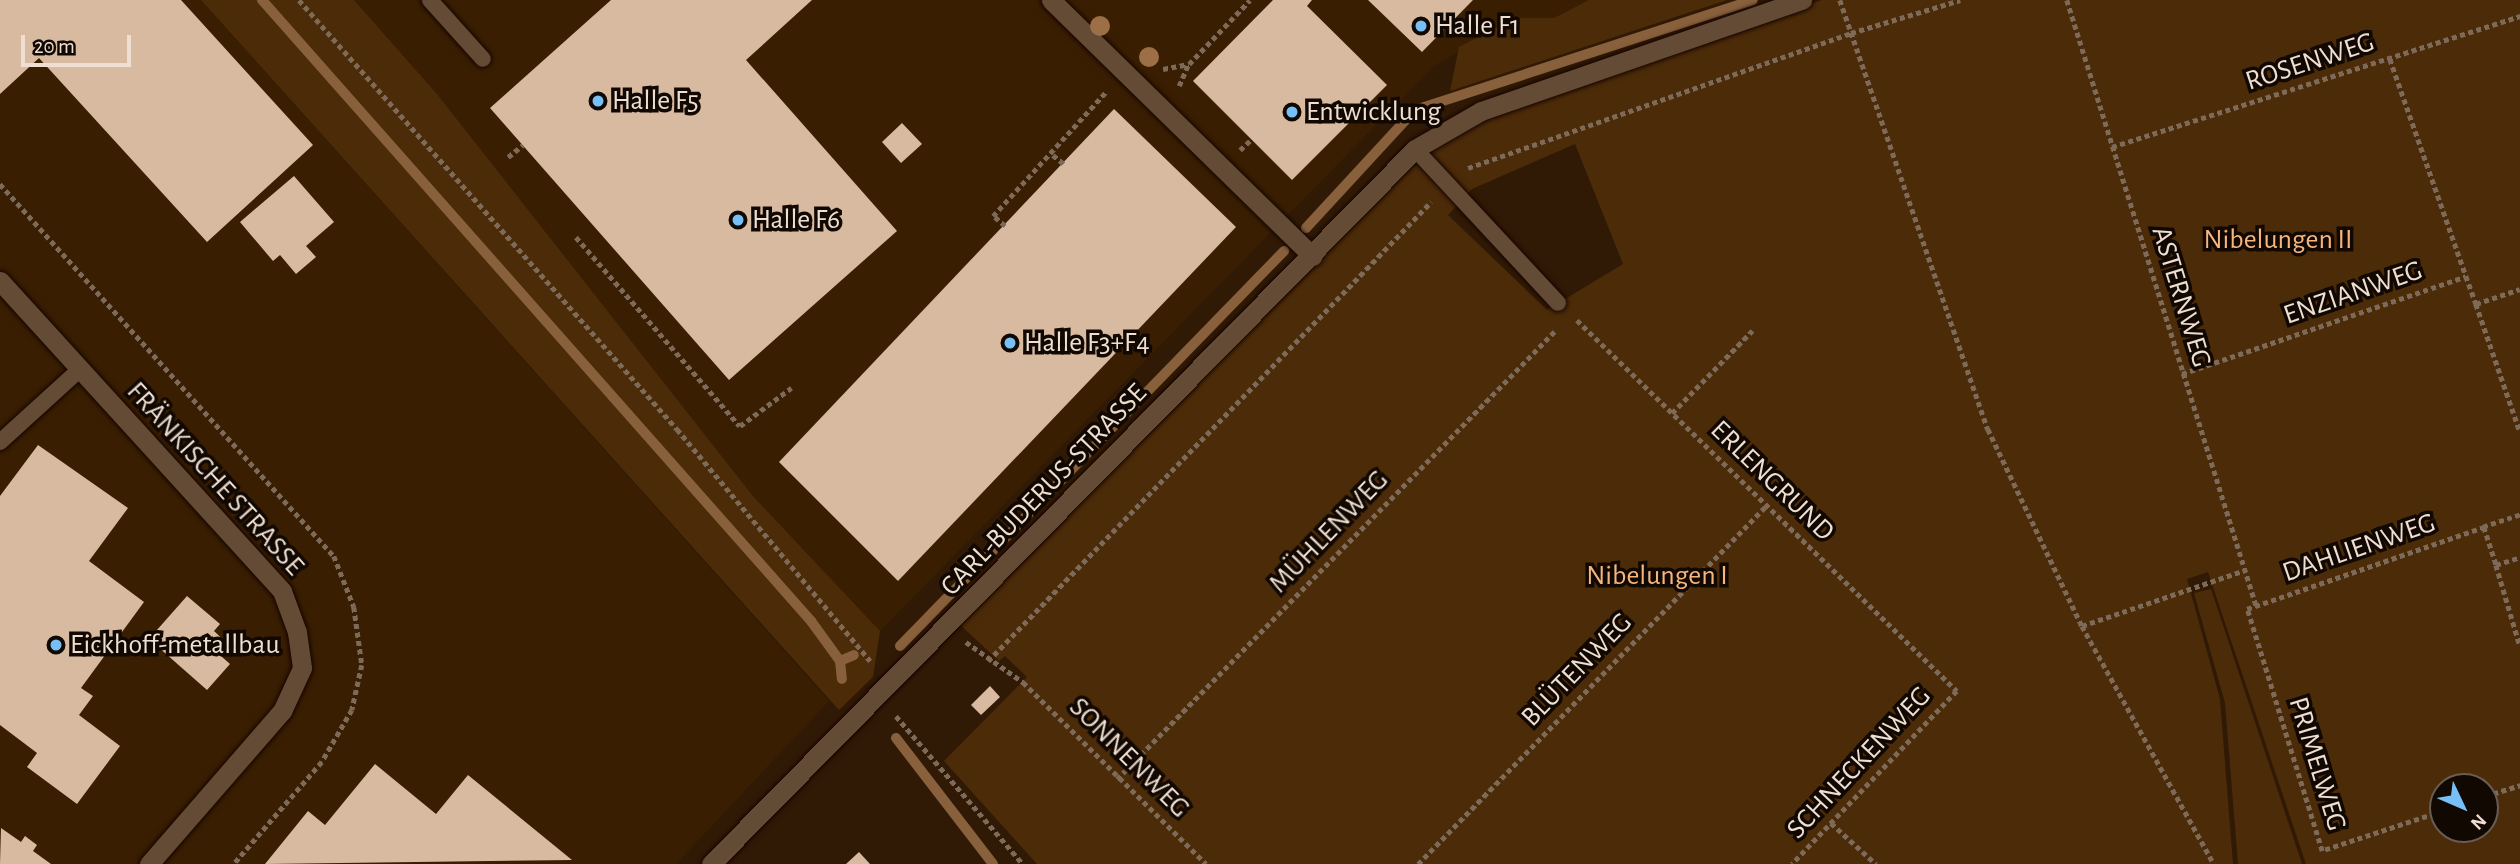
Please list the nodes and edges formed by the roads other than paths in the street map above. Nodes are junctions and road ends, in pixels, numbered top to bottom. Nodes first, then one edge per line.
1 (430, 0) edge
2 (1802, 0) edge
3 (1054, 1) edge
4 (483, 59) dead end
5 (1415, 149) junction
6 (1312, 256) junction
7 (0, 281) edge
8 (1558, 303) road end
9 (79, 370) junction
10 (0, 442) edge
11 (149, 864) edge
12 (712, 864) edge

1 - 4 lane
2 - 5 street, CARL-BUDERUS-STRASSE
3 - 6 street
5 - 6 street, CARL-BUDERUS-STRASSE
5 - 8 lane
6 - 12 street, CARL-BUDERUS-STRASSE
7 - 9 street, FRÄNKISCHE STRASSE
9 - 10 lane
9 - 11 street, FRÄNKISCHE STRASSE

